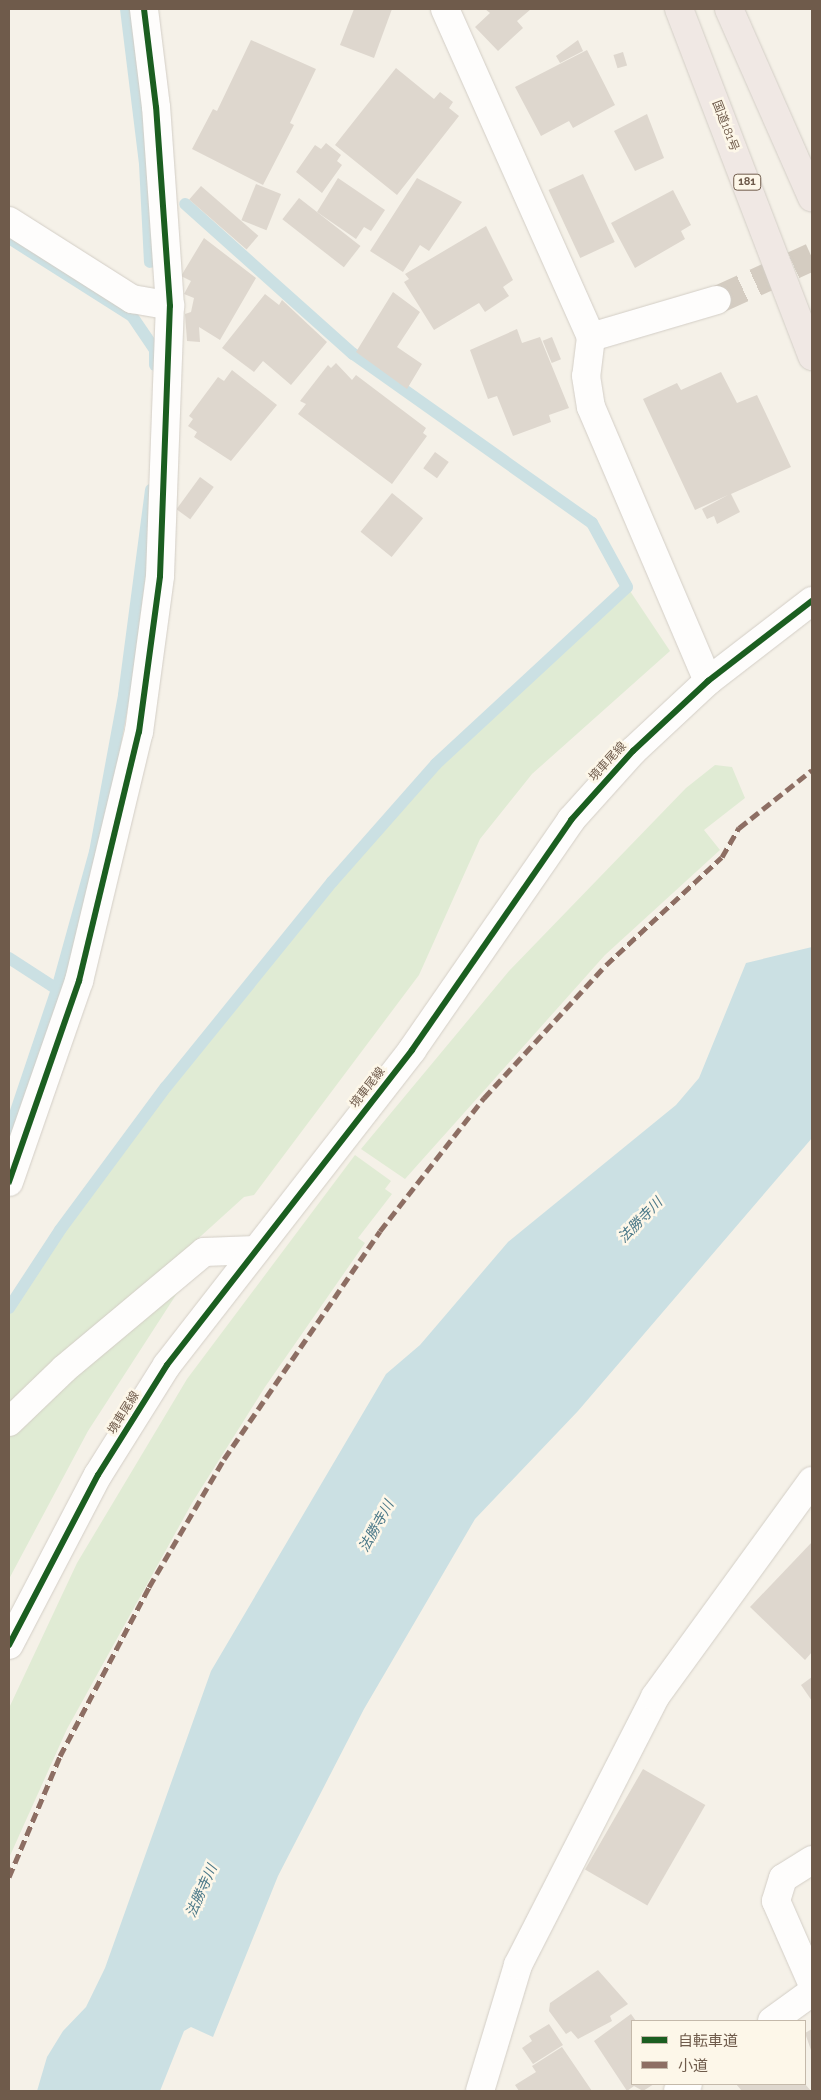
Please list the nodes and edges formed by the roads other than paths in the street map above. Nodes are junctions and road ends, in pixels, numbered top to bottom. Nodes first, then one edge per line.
1 (144, 9) edge
2 (445, 9) edge
3 (678, 9) edge
4 (729, 9) edge
5 (812, 197) edge
6 (9, 221) edge
7 (717, 300) tunnel mouth
8 (170, 306) junction
9 (591, 337) junction
10 (812, 356) edge
11 (812, 601) edge
12 (708, 681) junction
13 (9, 1182) edge
14 (256, 1250) junction
15 (9, 1422) edge
16 (812, 1481) edge
17 (9, 1645) edge
18 (812, 1860) edge
19 (812, 1983) edge
20 (812, 1992) edge
21 (773, 2020) edge
22 (480, 2091) edge

1 - 8 street
2 - 9 street
3 - 10 highway, 国道181号 / 181
4 - 5 highway
6 - 8 street
7 - 9 street
8 - 13 street
9 - 12 street
11 - 12 street, 境車尾線
12 - 14 street, 境車尾線
14 - 15 street
14 - 17 street, 境車尾線
16 - 22 street
18 - 19 street
20 - 21 street

